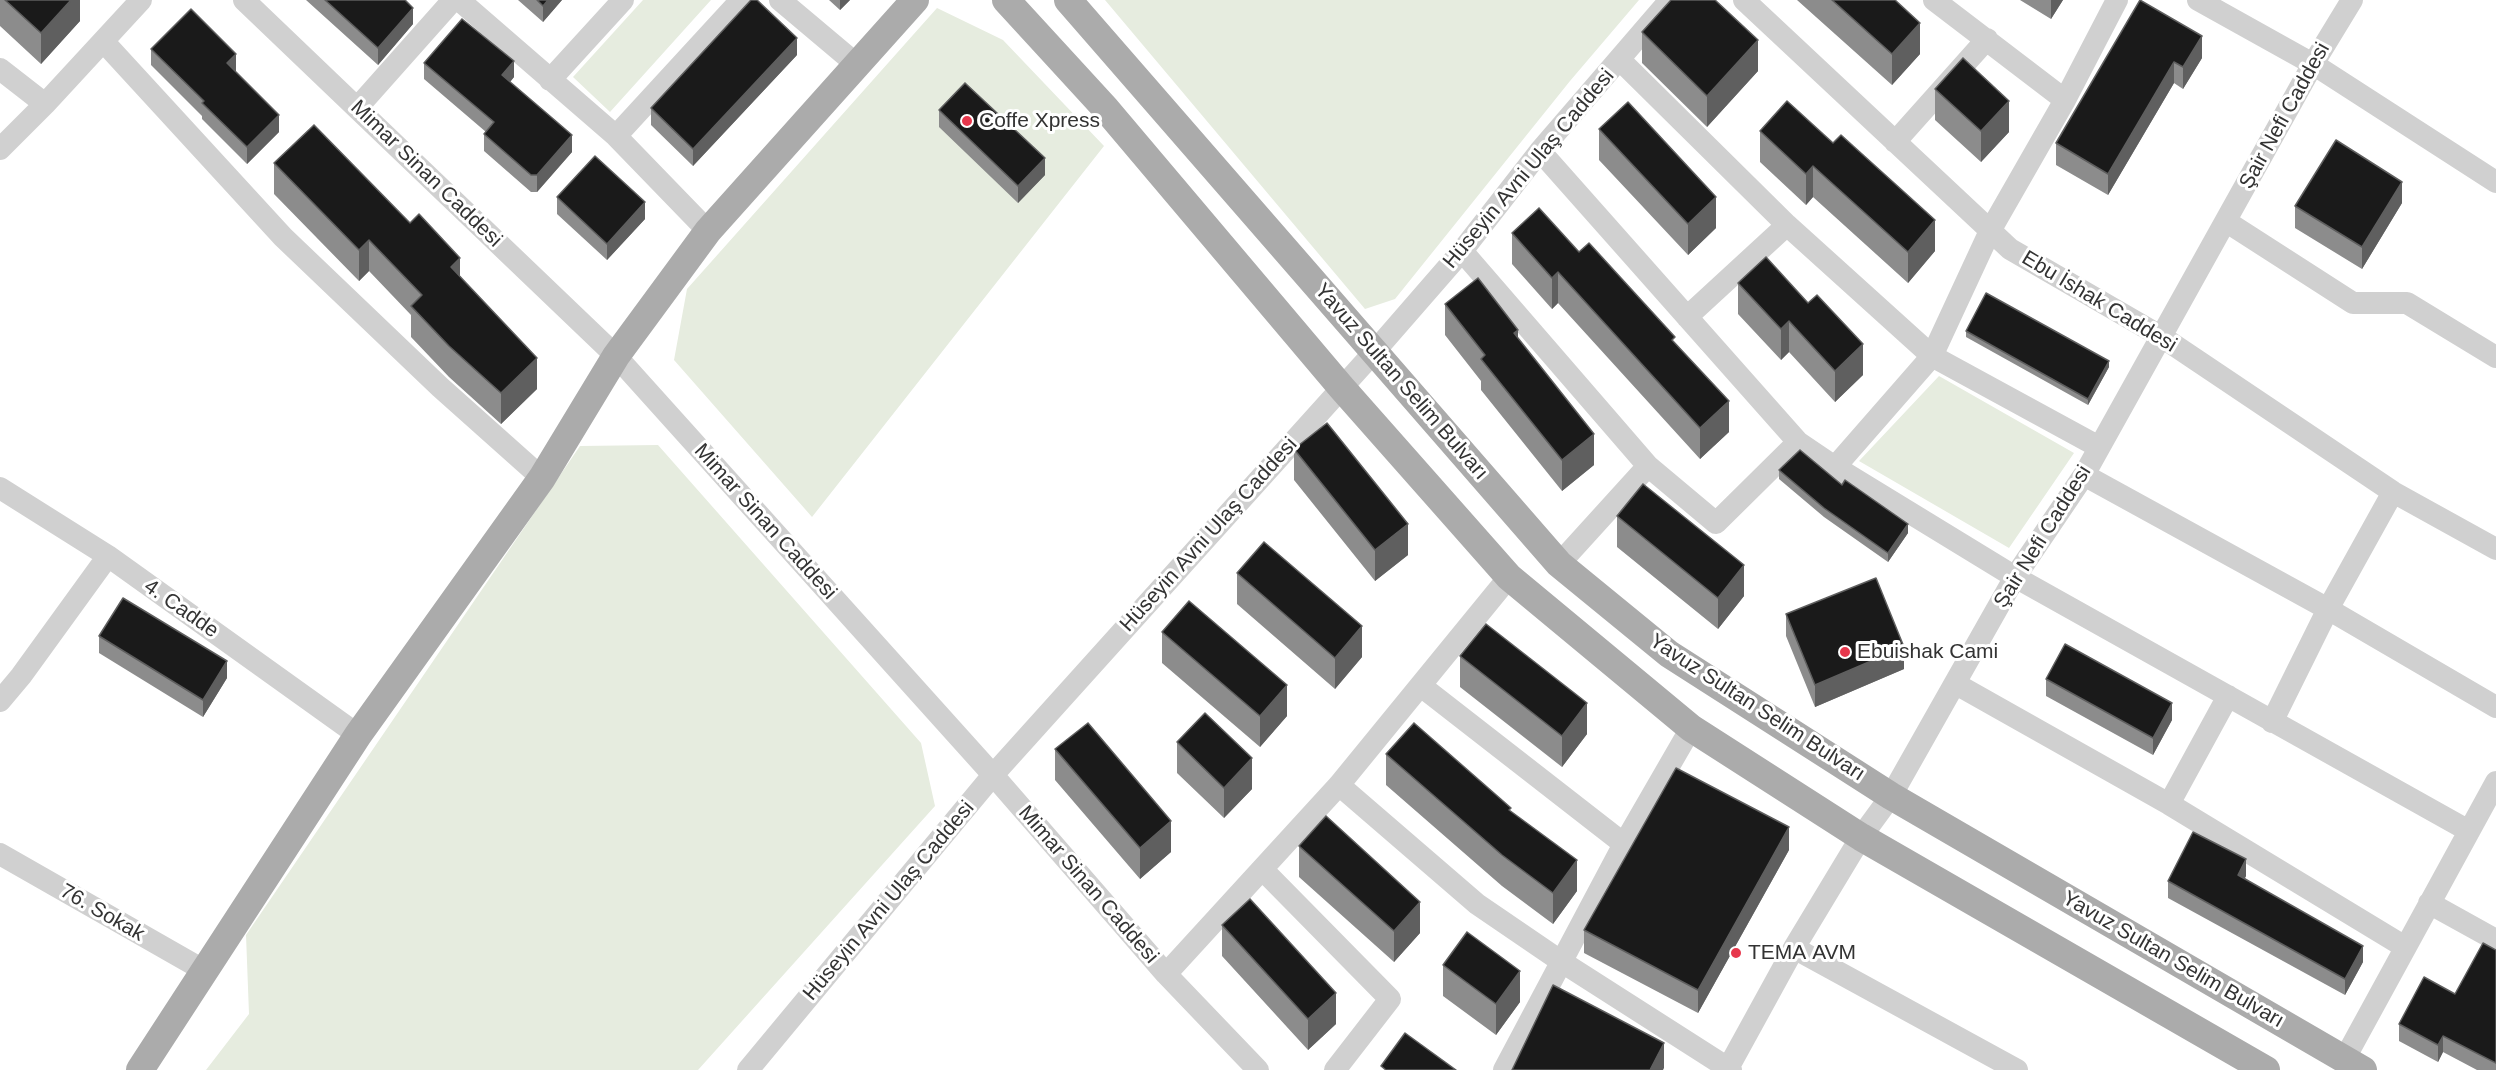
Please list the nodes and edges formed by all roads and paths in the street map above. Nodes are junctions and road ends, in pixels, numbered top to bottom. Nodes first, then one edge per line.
1 (141, 0) edge
2 (244, 0) edge
3 (453, 0) edge
4 (459, 0) edge
5 (623, 0) edge
6 (741, 0) edge
7 (780, 0) edge
8 (915, 0) edge
9 (1006, 0) edge
10 (1068, 0) edge
11 (1670, 0) edge
12 (1744, 0) edge
13 (1934, 0) edge
14 (2117, 0) edge
15 (2198, 0) edge
16 (2352, 0) edge
17 (1987, 39) junction
18 (103, 40) junction
19 (1620, 60) junction
20 (856, 64) junction
21 (2313, 64) junction
22 (0, 69) edge
23 (550, 80) junction
24 (2065, 100) junction
25 (45, 104) junction
26 (357, 108) junction
27 (616, 136) junction
28 (1895, 142) junction
29 (0, 149) edge
30 (1540, 152) junction
31 (2496, 182) edge
32 (2227, 222) junction
33 (1787, 225) junction
34 (708, 231) junction
35 (1990, 231) junction
36 (1462, 251) junction
37 (1687, 317) junction
38 (2162, 337) junction
39 (1375, 351) junction
40 (616, 356) junction
41 (1932, 356) junction
42 (2496, 357) edge
43 (1341, 387) junction
44 (1798, 442) junction
45 (2099, 447) junction
46 (1648, 466) junction
47 (1835, 467) junction
48 (2084, 475) junction
49 (543, 478) junction
50 (0, 488) edge
51 (2393, 492) junction
52 (2496, 549) edge
53 (108, 556) junction
54 (1559, 564) junction
55 (1509, 577) junction
56 (2015, 577) junction
57 (2328, 609) junction
58 (1956, 684) junction
59 (1421, 686) junction
60 (2228, 696) junction
61 (0, 701) edge
62 (2496, 707) edge
63 (2272, 722) junction
64 (1691, 728) junction
65 (358, 735) junction
66 (993, 775) junction
67 (2496, 782) edge
68 (1339, 785) junction
69 (1891, 796) junction
70 (2169, 804) junction
71 (2469, 831) junction
72 (1861, 837) junction
73 (1624, 844) junction
74 (0, 854) edge
75 (1263, 870) junction
76 (2429, 903) junction
77 (2496, 940) edge
78 (2405, 947) junction
79 (1794, 948) junction
80 (1562, 962) junction
81 (205, 971) junction
82 (1166, 974) junction
83 (2354, 1065) edge
84 (1729, 1069) edge
85 (140, 1070) edge
86 (748, 1070) edge
87 (1258, 1070) edge
88 (1335, 1070) edge
89 (1504, 1070) edge
90 (2017, 1070) edge
91 (2266, 1070) edge

1 - 18 street
2 - 26 street, Mimar Sinan Caddesi
3 - 26 street
4 - 23 street
5 - 23 street
6 - 27 street
7 - 20 street
8 - 20 main road
9 - 43 main road, Yavuz Sultan Selim Bulvarı
10 - 39 main road, Yavuz Sultan Selim Bulvarı
11 - 19 street, Hüseyin Avni Ulaş Caddesi
12 - 28 street, Ebu İshak Caddesi
13 - 17 street
14 - 24 street
15 - 21 street
16 - 21 street, Şair Nefi Caddesi
17 - 24 street
17 - 28 street
18 - 25 street
18 - 49 street
19 - 30 street, Hüseyin Avni Ulaş Caddesi
19 - 33 street
20 - 34 main road
21 - 31 street
21 - 32 street, Şair Nefi Caddesi
22 - 25 street
23 - 27 street
24 - 35 street
25 - 29 street
26 - 40 street, Mimar Sinan Caddesi
27 - 34 street
28 - 35 street, Ebu İshak Caddesi
30 - 36 street, Hüseyin Avni Ulaş Caddesi
30 - 37 street
32 - 38 street, Şair Nefi Caddesi
32 - 42 street
33 - 37 street
33 - 41 street
34 - 40 main road
35 - 38 street, Ebu İshak Caddesi
35 - 41 street
36 - 39 street, Hüseyin Avni Ulaş Caddesi
36 - 46 street
37 - 44 street
38 - 45 street, Şair Nefi Caddesi
38 - 51 street, Ebu İshak Caddesi
39 - 43 street, Hüseyin Avni Ulaş Caddesi
39 - 54 main road, Yavuz Sultan Selim Bulvarı
40 - 49 main road
40 - 66 street, Mimar Sinan Caddesi
41 - 45 street
41 - 47 street
43 - 55 main road, Yavuz Sultan Selim Bulvarı
43 - 66 street, Hüseyin Avni Ulaş Caddesi
44 - 46 street
44 - 47 street
45 - 48 street, Şair Nefi Caddesi
46 - 54 street
47 - 56 street
48 - 56 street, Şair Nefi Caddesi
48 - 57 street
49 - 65 main road
50 - 53 street, 4. Cadde
51 - 52 street, Ebu İshak Caddesi
51 - 57 street
53 - 61 street
53 - 65 street, 4. Cadde
54 - 69 main road, Yavuz Sultan Selim Bulvarı
55 - 59 street
55 - 64 main road, Yavuz Sultan Selim Bulvarı
56 - 58 street, Şair Nefi Caddesi
56 - 60 street
57 - 62 street
57 - 63 street
58 - 69 street, Şair Nefi Caddesi
58 - 70 street
59 - 68 street
59 - 73 street
60 - 63 street
60 - 70 street
63 - 71 street
64 - 72 main road, Yavuz Sultan Selim Bulvarı
64 - 73 street
65 - 81 main road
66 - 82 street, Mimar Sinan Caddesi
66 - 86 street, Hüseyin Avni Ulaş Caddesi
67 - 71 street
68 - 75 street
68 - 80 street
69 - 72 street, Şair Nefi Caddesi
69 - 83 main road, Yavuz Sultan Selim Bulvarı
70 - 78 street
71 - 76 street
72 - 79 street, Şair Nefi Caddesi
72 - 91 main road, Yavuz Sultan Selim Bulvarı
73 - 80 street
74 - 81 street, 76. Sokak
75 - 82 street
75 - 88 street
76 - 77 street
76 - 78 street
78 - 83 street
79 - 84 street, Şair Nefi Caddesi
79 - 90 street
80 - 84 street
80 - 89 street
81 - 85 main road
82 - 87 street, Mimar Sinan Caddesi

